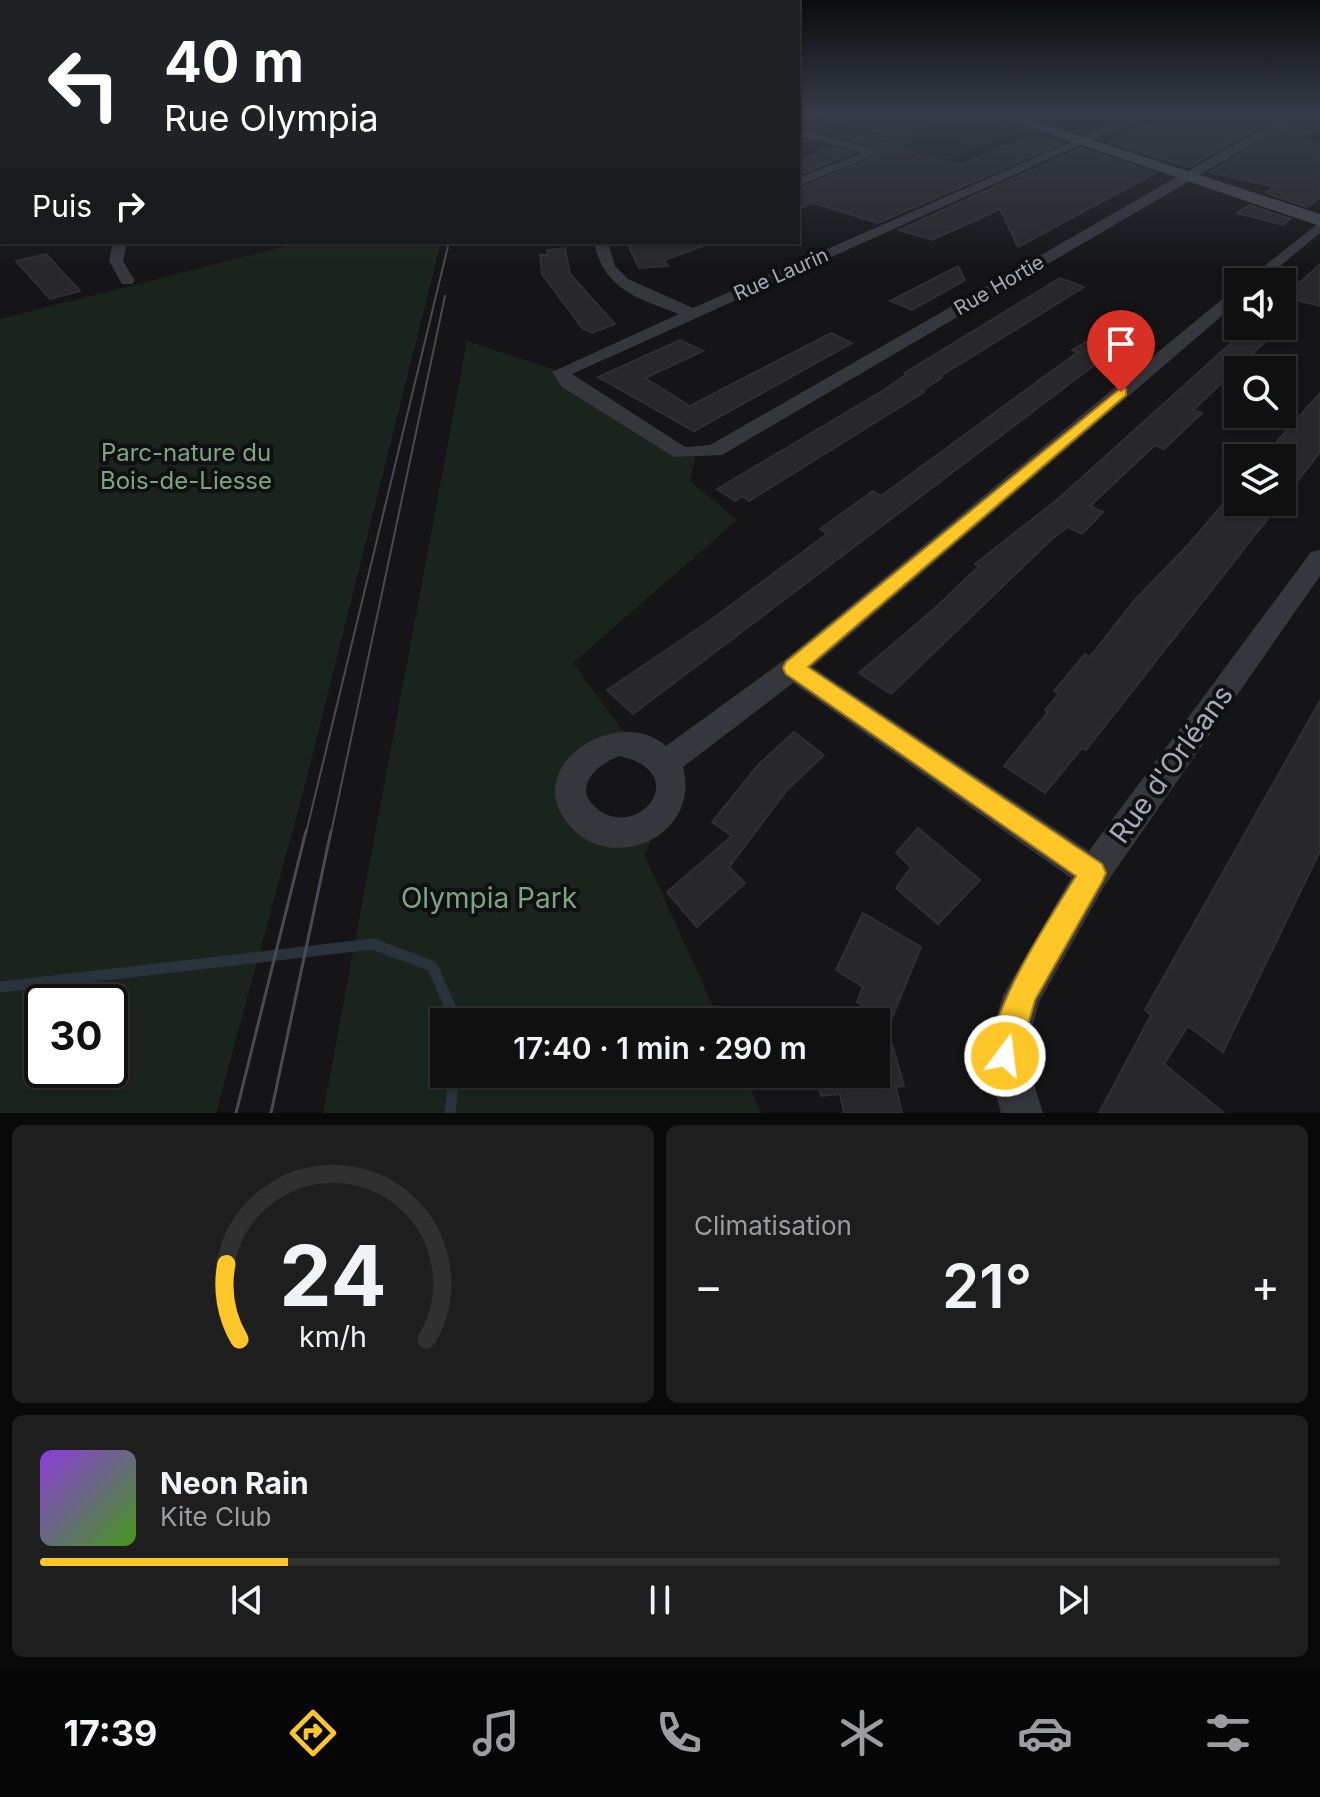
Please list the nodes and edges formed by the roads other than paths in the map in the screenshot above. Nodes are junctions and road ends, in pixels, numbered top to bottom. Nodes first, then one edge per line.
1 (845, 164) edge
2 (1030, 164) edge
3 (1148, 164) edge
4 (1208, 164) edge
5 (1186, 176) junction
6 (800, 181) edge
7 (1320, 223) edge
8 (120, 244) edge
9 (602, 244) edge
10 (1268, 268) edge
11 (127, 281) dead end
12 (1224, 306) edge
13 (692, 313) junction
14 (696, 454) joint
15 (1320, 558) edge
16 (793, 668) junction
17 (666, 763) dead end
18 (1093, 873) junction
19 (1022, 1113) edge

1 - 6 street
2 - 13 street, Rue Laurin
3 - 5 main road
4 - 5 street, Rue Hortie
5 - 7 main road
5 - 14 street, Rue Hortie
7 - 10 street
8 - 11 street
9 - 13 street
12 - 16 street
13 - 14 street, Rue Laurin
15 - 18 street, Rue d'Orléans
16 - 17 street
16 - 18 street
18 - 19 street, Rue d'Orléans

